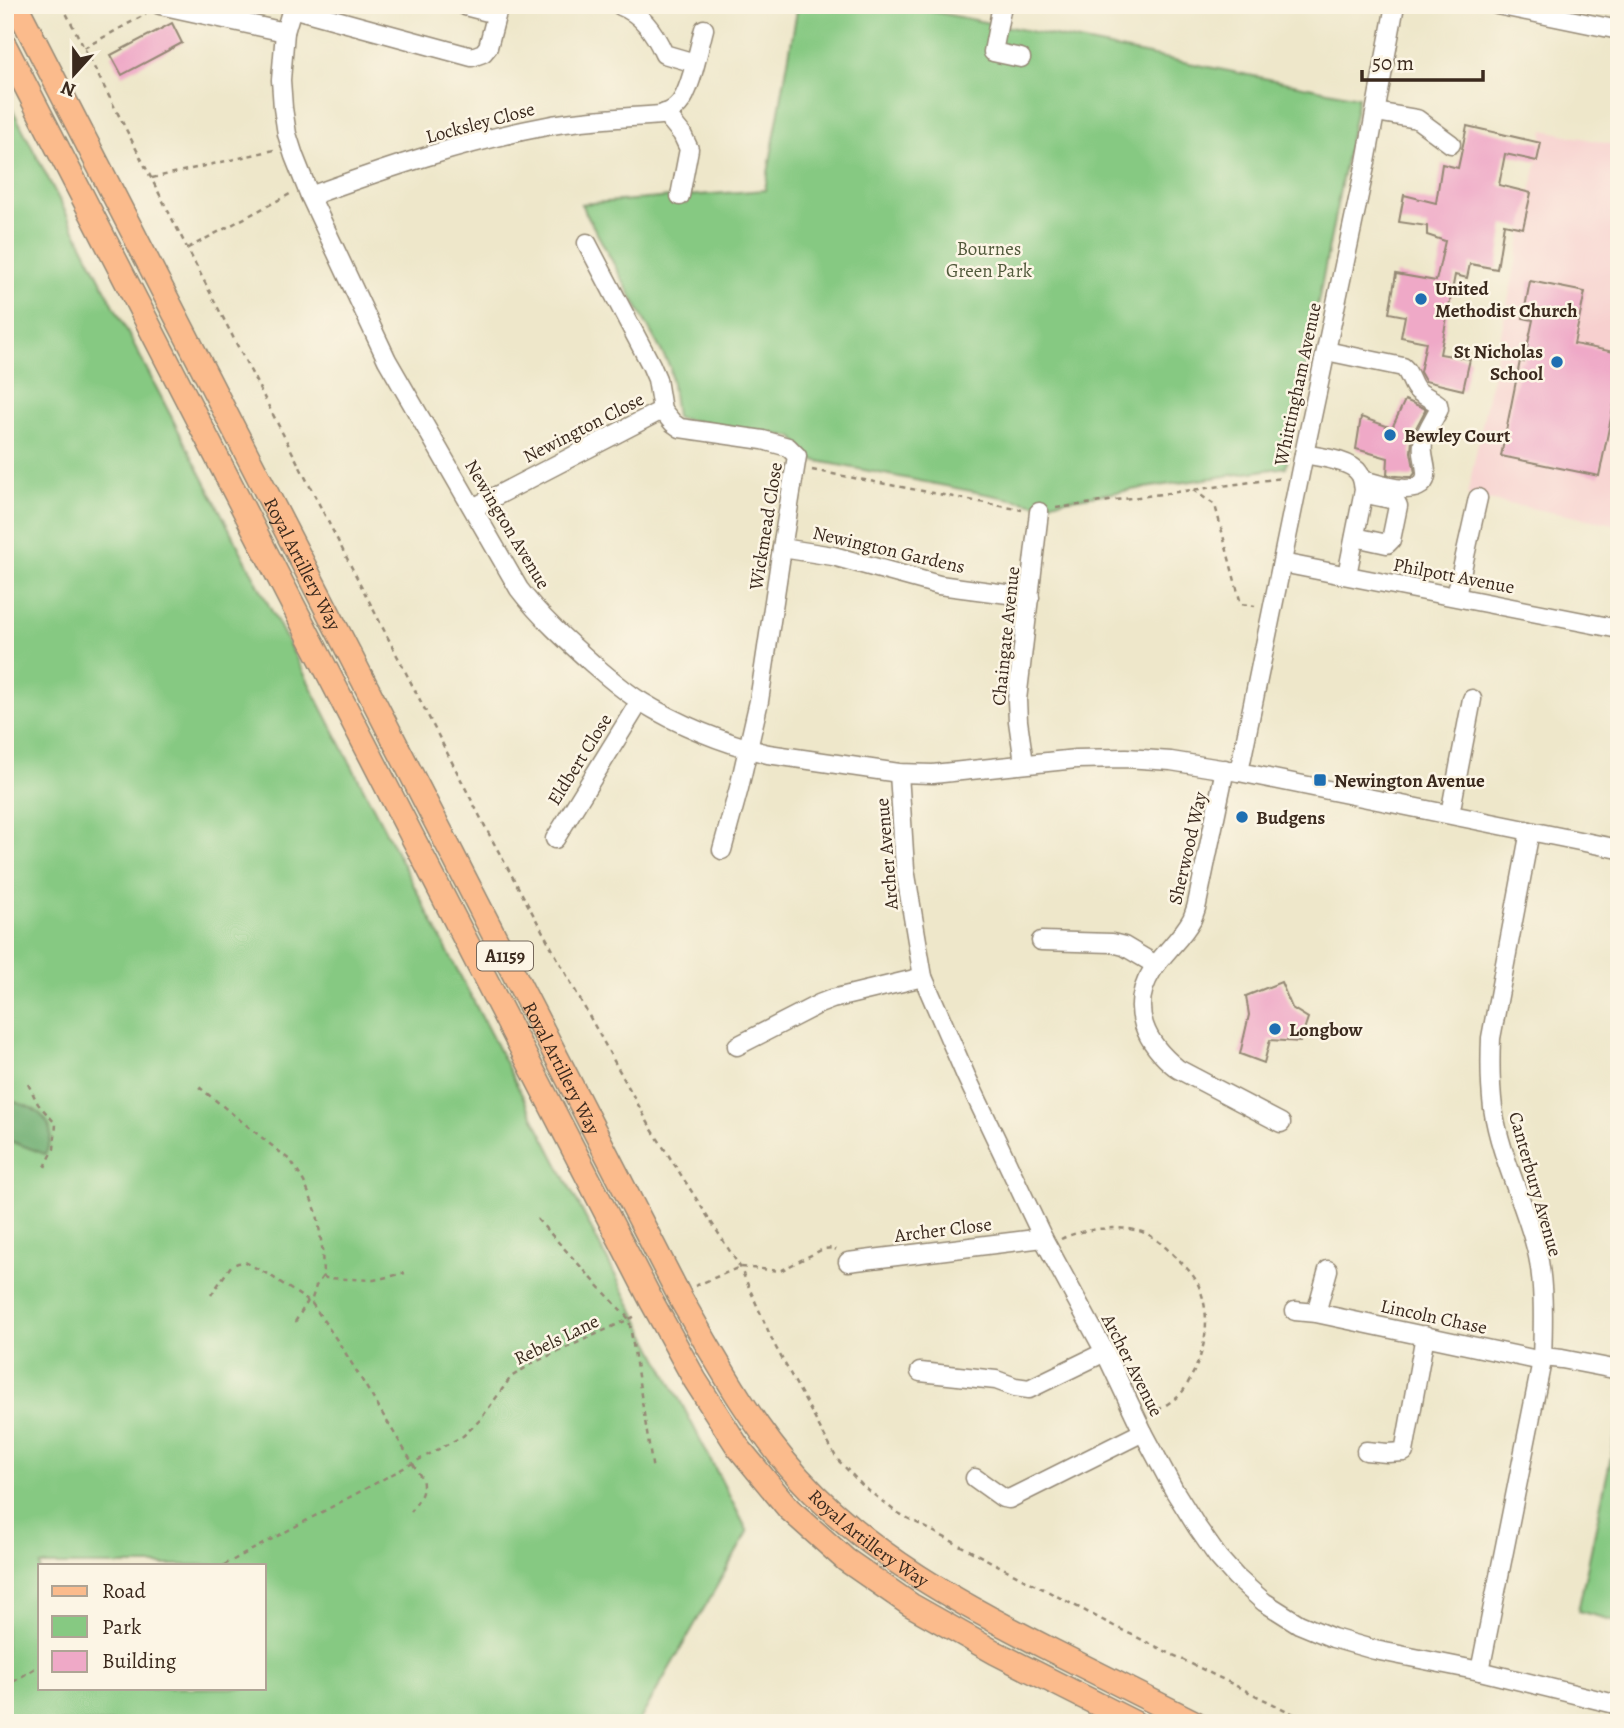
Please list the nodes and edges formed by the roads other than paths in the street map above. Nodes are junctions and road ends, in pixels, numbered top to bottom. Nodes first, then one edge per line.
1 (16, 5) edge
2 (160, 5) edge
3 (1002, 5) edge
4 (1395, 5) edge
5 (1497, 5) edge
6 (465, 6) edge
7 (621, 6) edge
8 (293, 7) edge
9 (498, 10) edge
10 (1575, 13) edge
11 (704, 29) dead end
12 (1619, 30) edge
13 (285, 32) junction
14 (5, 46) edge
15 (1021, 58) dead end
16 (695, 63) junction
17 (1376, 112) junction
18 (665, 113) junction
19 (1451, 144) dead end
20 (308, 191) junction
21 (680, 197) dead end
22 (587, 243) dead end
23 (1326, 351) junction
24 (662, 410) junction
25 (1304, 454) junction
26 (1363, 487) junction
27 (1478, 498) dead end
28 (473, 508) junction
29 (1040, 512) road end
30 (1355, 537) junction
31 (782, 548) junction
32 (1282, 563) junction
33 (1347, 575) junction
34 (1456, 596) junction
35 (1030, 597) junction
36 (1619, 629) edge
37 (1472, 699) dead end
38 (640, 701) junction
39 (748, 749) junction
40 (1024, 763) junction
41 (1232, 771) junction
42 (899, 773) junction
43 (1450, 814) junction
44 (1530, 831) junction
45 (555, 839) dead end
46 (1619, 849) edge
47 (722, 850) dead end
48 (1041, 941) dead end
49 (1156, 965) junction
50 (923, 977) junction
51 (737, 1046) dead end
52 (1281, 1123) dead end
53 (1045, 1241) junction
54 (848, 1262) road end
55 (1328, 1270) dead end
56 (1295, 1311) dead end
57 (1317, 1313) junction
58 (1425, 1335) junction
59 (1105, 1353) junction
60 (1542, 1359) junction
61 (1619, 1370) edge
62 (920, 1372) dead end
63 (1140, 1427) junction
64 (1366, 1451) dead end
65 (975, 1478) dead end
66 (1479, 1671) junction
67 (1619, 1704) edge
68 (1135, 1723) edge
69 (1196, 1723) edge

1 - 69 main road, Royal Artillery Way / A1159
2 - 13 street
3 - 15 street
4 - 17 street, Whittingham Avenue
5 - 10 street
6 - 9 street
7 - 16 street
8 - 9 street
8 - 13 street, Newington Avenue
10 - 12 street
11 - 16 street
13 - 20 street, Newington Avenue
14 - 68 main road, Royal Artillery Way / A1159
16 - 18 street
17 - 19 street
17 - 23 street, Whittingham Avenue
18 - 20 street, Locksley Close
18 - 21 street
20 - 28 street, Newington Avenue
22 - 24 street, Newington Close
23 - 25 street, Whittingham Avenue
23 - 26 street
24 - 28 street, Newington Close
24 - 31 street, Wickmead Close
25 - 26 street
25 - 32 street, Whittingham Avenue
26 - 30 street
26 - 30 street
27 - 34 street
28 - 38 street, Newington Avenue
29 - 35 street, Chaingate Avenue
30 - 33 street
31 - 35 street, Newington Gardens
31 - 39 street, Wickmead Close
32 - 33 street, Philpott Avenue
32 - 41 street, Whittingham Avenue
33 - 34 street, Philpott Avenue
34 - 36 street, Philpott Avenue
35 - 40 street, Chaingate Avenue
37 - 43 street
38 - 39 street, Newington Avenue
38 - 45 street, Eldbert Close
39 - 42 street, Newington Avenue
39 - 47 street, Wickmead Close
40 - 41 street, Newington Avenue
40 - 42 street, Newington Avenue
41 - 43 street, Newington Avenue
41 - 49 street, Sherwood Way
42 - 50 street, Archer Avenue
43 - 44 street, Newington Avenue
44 - 46 street, Newington Avenue
44 - 60 street, Canterbury Avenue
48 - 49 street
49 - 52 street, Sherwood Way
50 - 51 street
50 - 53 street, Archer Avenue
53 - 54 street, Archer Close
53 - 59 street, Archer Avenue
55 - 57 street
56 - 57 street, Lincoln Chase
57 - 58 street, Lincoln Chase
58 - 60 street, Lincoln Chase
58 - 64 street
59 - 62 street
59 - 63 street, Archer Avenue
60 - 61 street, Lincoln Chase
60 - 66 street, Canterbury Avenue
63 - 65 street
63 - 66 street, Archer Avenue
66 - 67 street, Archer Avenue

